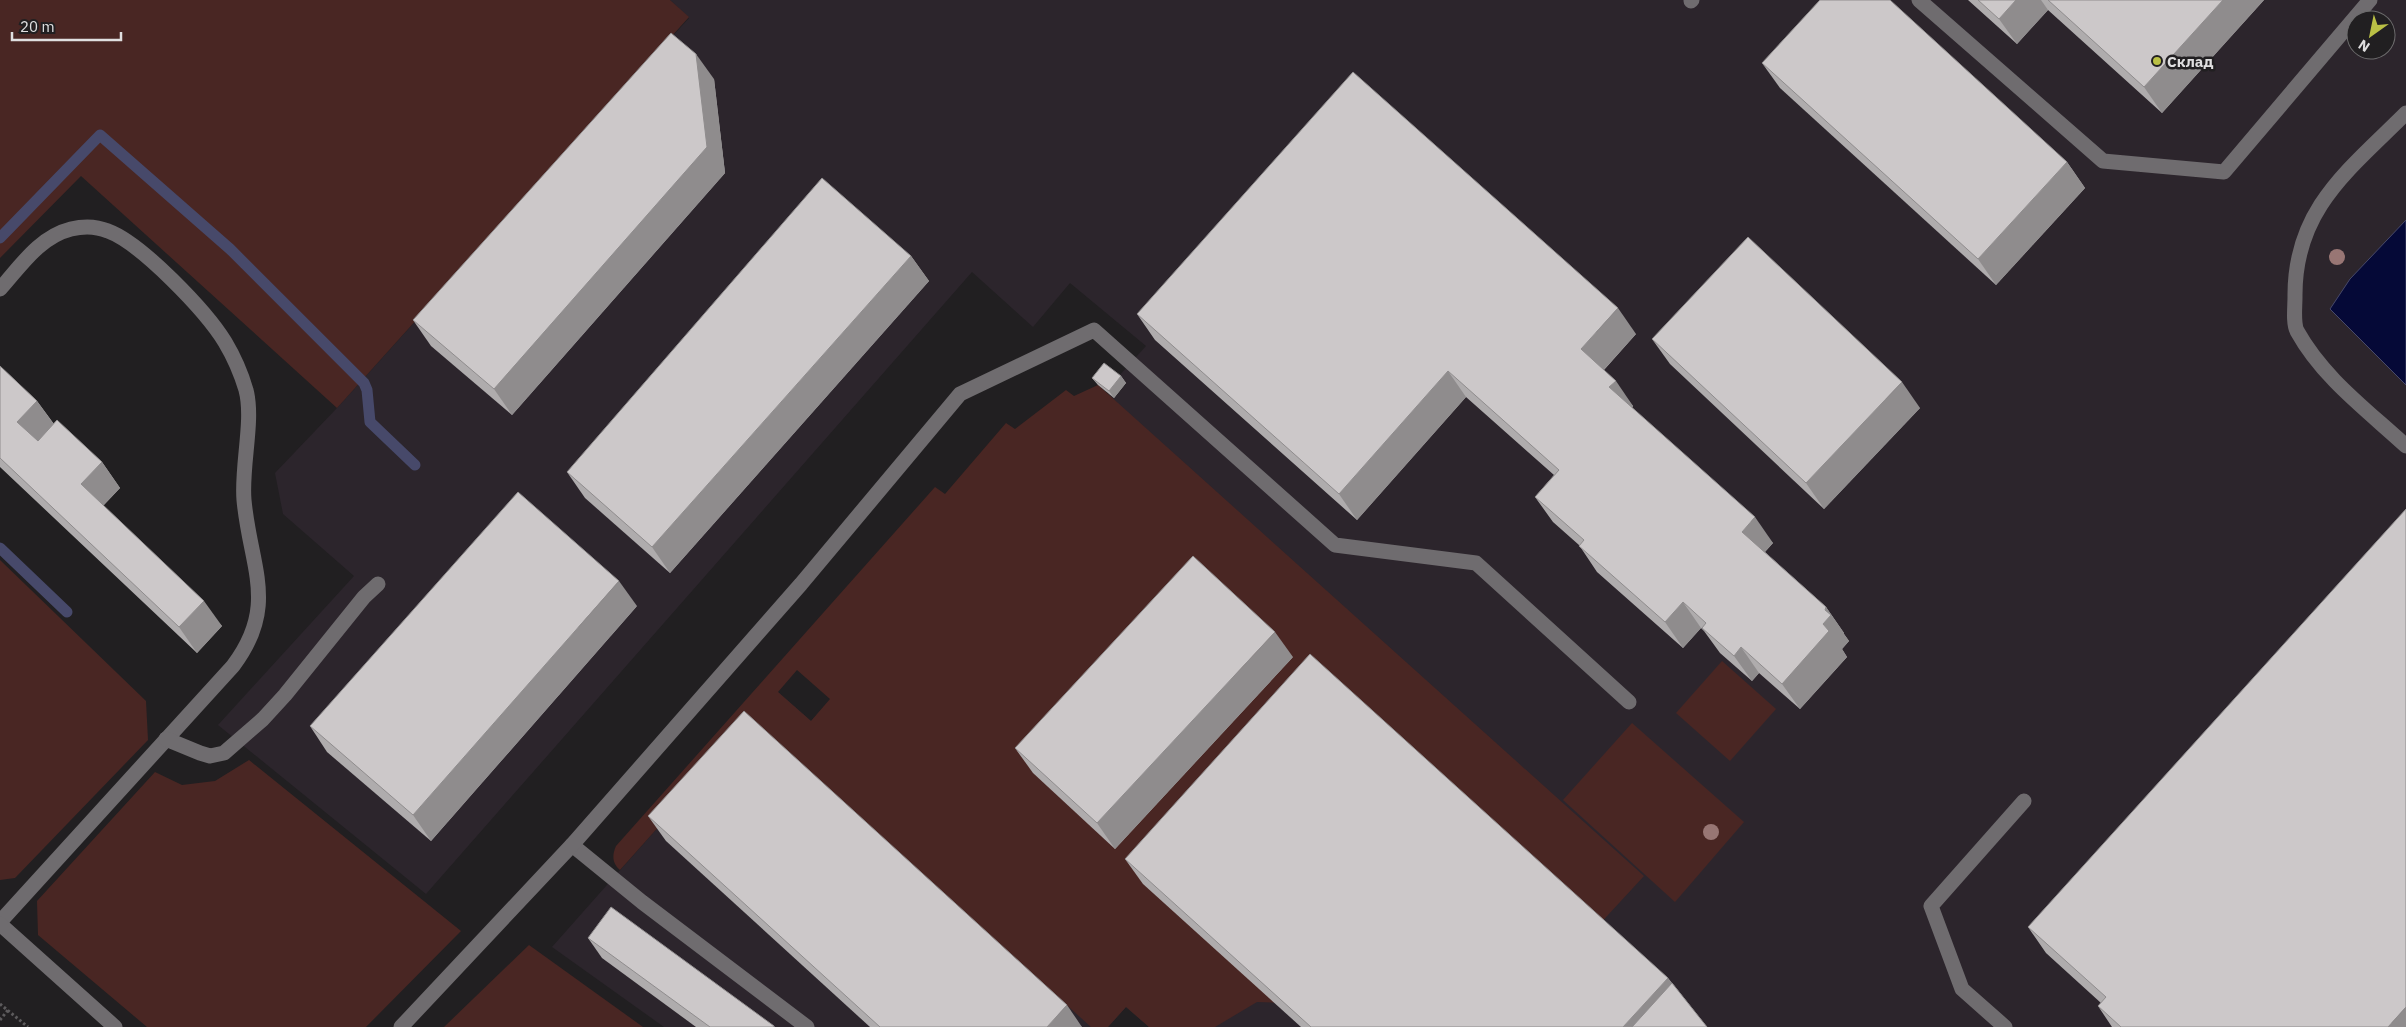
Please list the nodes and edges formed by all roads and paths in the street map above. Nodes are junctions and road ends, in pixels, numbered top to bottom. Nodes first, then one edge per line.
1 (1919, 0) edge
2 (2370, 0) edge
3 (2406, 113) edge
4 (0, 290) edge
5 (2406, 446) edge
6 (378, 584) dead end
7 (1629, 702) dead end
8 (166, 739) junction
9 (2024, 801) dead end
10 (572, 845) junction
11 (0, 923) edge
12 (0, 1004) edge
13 (8, 1010) junction
14 (0, 1020) edge
15 (28, 1027) edge
16 (115, 1027) edge
17 (401, 1027) edge
18 (807, 1027) edge
19 (2006, 1027) edge

1 - 2 street
3 - 5 street
4 - 8 street
6 - 8 street
7 - 10 street
8 - 11 street
9 - 19 street
10 - 17 street
10 - 18 street
11 - 16 street
12 - 13 path
13 - 14 path
13 - 15 path

